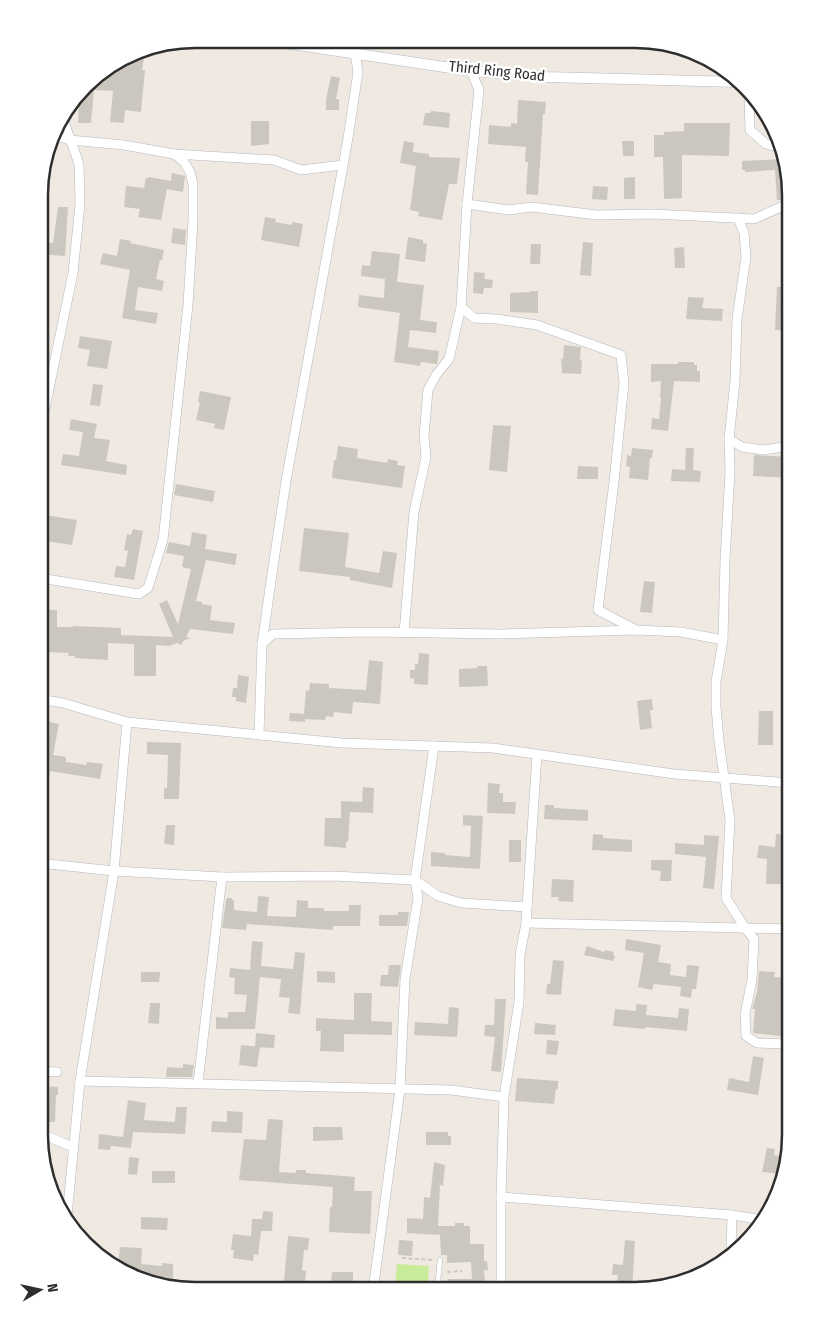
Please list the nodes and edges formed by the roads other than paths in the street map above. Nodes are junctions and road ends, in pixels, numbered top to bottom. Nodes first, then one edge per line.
1 (313, 47) edge
2 (355, 47) edge
3 (355, 53) junction
4 (471, 71) junction
5 (729, 82) edge
6 (749, 103) edge
7 (65, 125) edge
8 (59, 137) edge
9 (70, 140) junction
10 (773, 146) edge
11 (174, 154) junction
12 (343, 165) junction
13 (466, 204) junction
14 (782, 206) edge
15 (738, 218) junction
16 (461, 307) junction
17 (47, 398) edge
18 (729, 438) junction
19 (782, 447) edge
20 (47, 579) edge
21 (636, 630) junction
22 (404, 633) junction
23 (723, 640) junction
24 (262, 644) junction
25 (47, 700) edge
26 (127, 722) junction
27 (259, 734) junction
28 (434, 746) junction
29 (537, 754) junction
30 (724, 778) junction
31 (781, 782) edge
32 (47, 864) edge
33 (114, 871) junction
34 (222, 877) junction
35 (415, 880) junction
36 (527, 907) junction
37 (526, 923) junction
38 (745, 928) junction
39 (781, 929) edge
40 (781, 1044) edge
41 (47, 1071) edge
42 (57, 1072) dead end
43 (80, 1081) junction
44 (198, 1083) junction
45 (400, 1089) junction
46 (504, 1097) junction
47 (47, 1136) edge
48 (73, 1147) junction
49 (501, 1197) junction
50 (68, 1210) edge
51 (732, 1216) junction
52 (756, 1219) edge
53 (731, 1246) edge
54 (440, 1260) road end
55 (374, 1282) edge
56 (438, 1282) edge
57 (501, 1282) edge

1 - 3 street, Third Ring Road
2 - 3 street
3 - 4 street, Third Ring Road
3 - 12 street
4 - 5 street, Third Ring Road
4 - 13 street
6 - 10 street
7 - 9 street
8 - 9 street
9 - 11 street
9 - 17 street
11 - 12 street
11 - 20 street
12 - 24 street
13 - 15 street
13 - 16 street
14 - 15 street
15 - 18 street
16 - 21 street
16 - 22 street
18 - 19 street
18 - 23 street
21 - 22 street
21 - 23 street
22 - 24 street
23 - 30 street
24 - 27 street
25 - 26 street
26 - 27 street
26 - 33 street
27 - 28 street
28 - 29 street
28 - 35 street
29 - 30 street
29 - 36 street
30 - 31 street
30 - 38 street
32 - 33 street
33 - 34 street
33 - 43 street
34 - 35 street
34 - 44 street
35 - 36 street
35 - 45 street
36 - 37 street
37 - 38 street
37 - 46 street
38 - 39 street
38 - 40 street
41 - 42 street
43 - 44 street
43 - 48 street
44 - 45 street
45 - 46 street
45 - 55 street
46 - 49 street
47 - 48 street
48 - 50 street
49 - 51 street
49 - 57 street
51 - 52 street
51 - 53 street
54 - 56 lane

